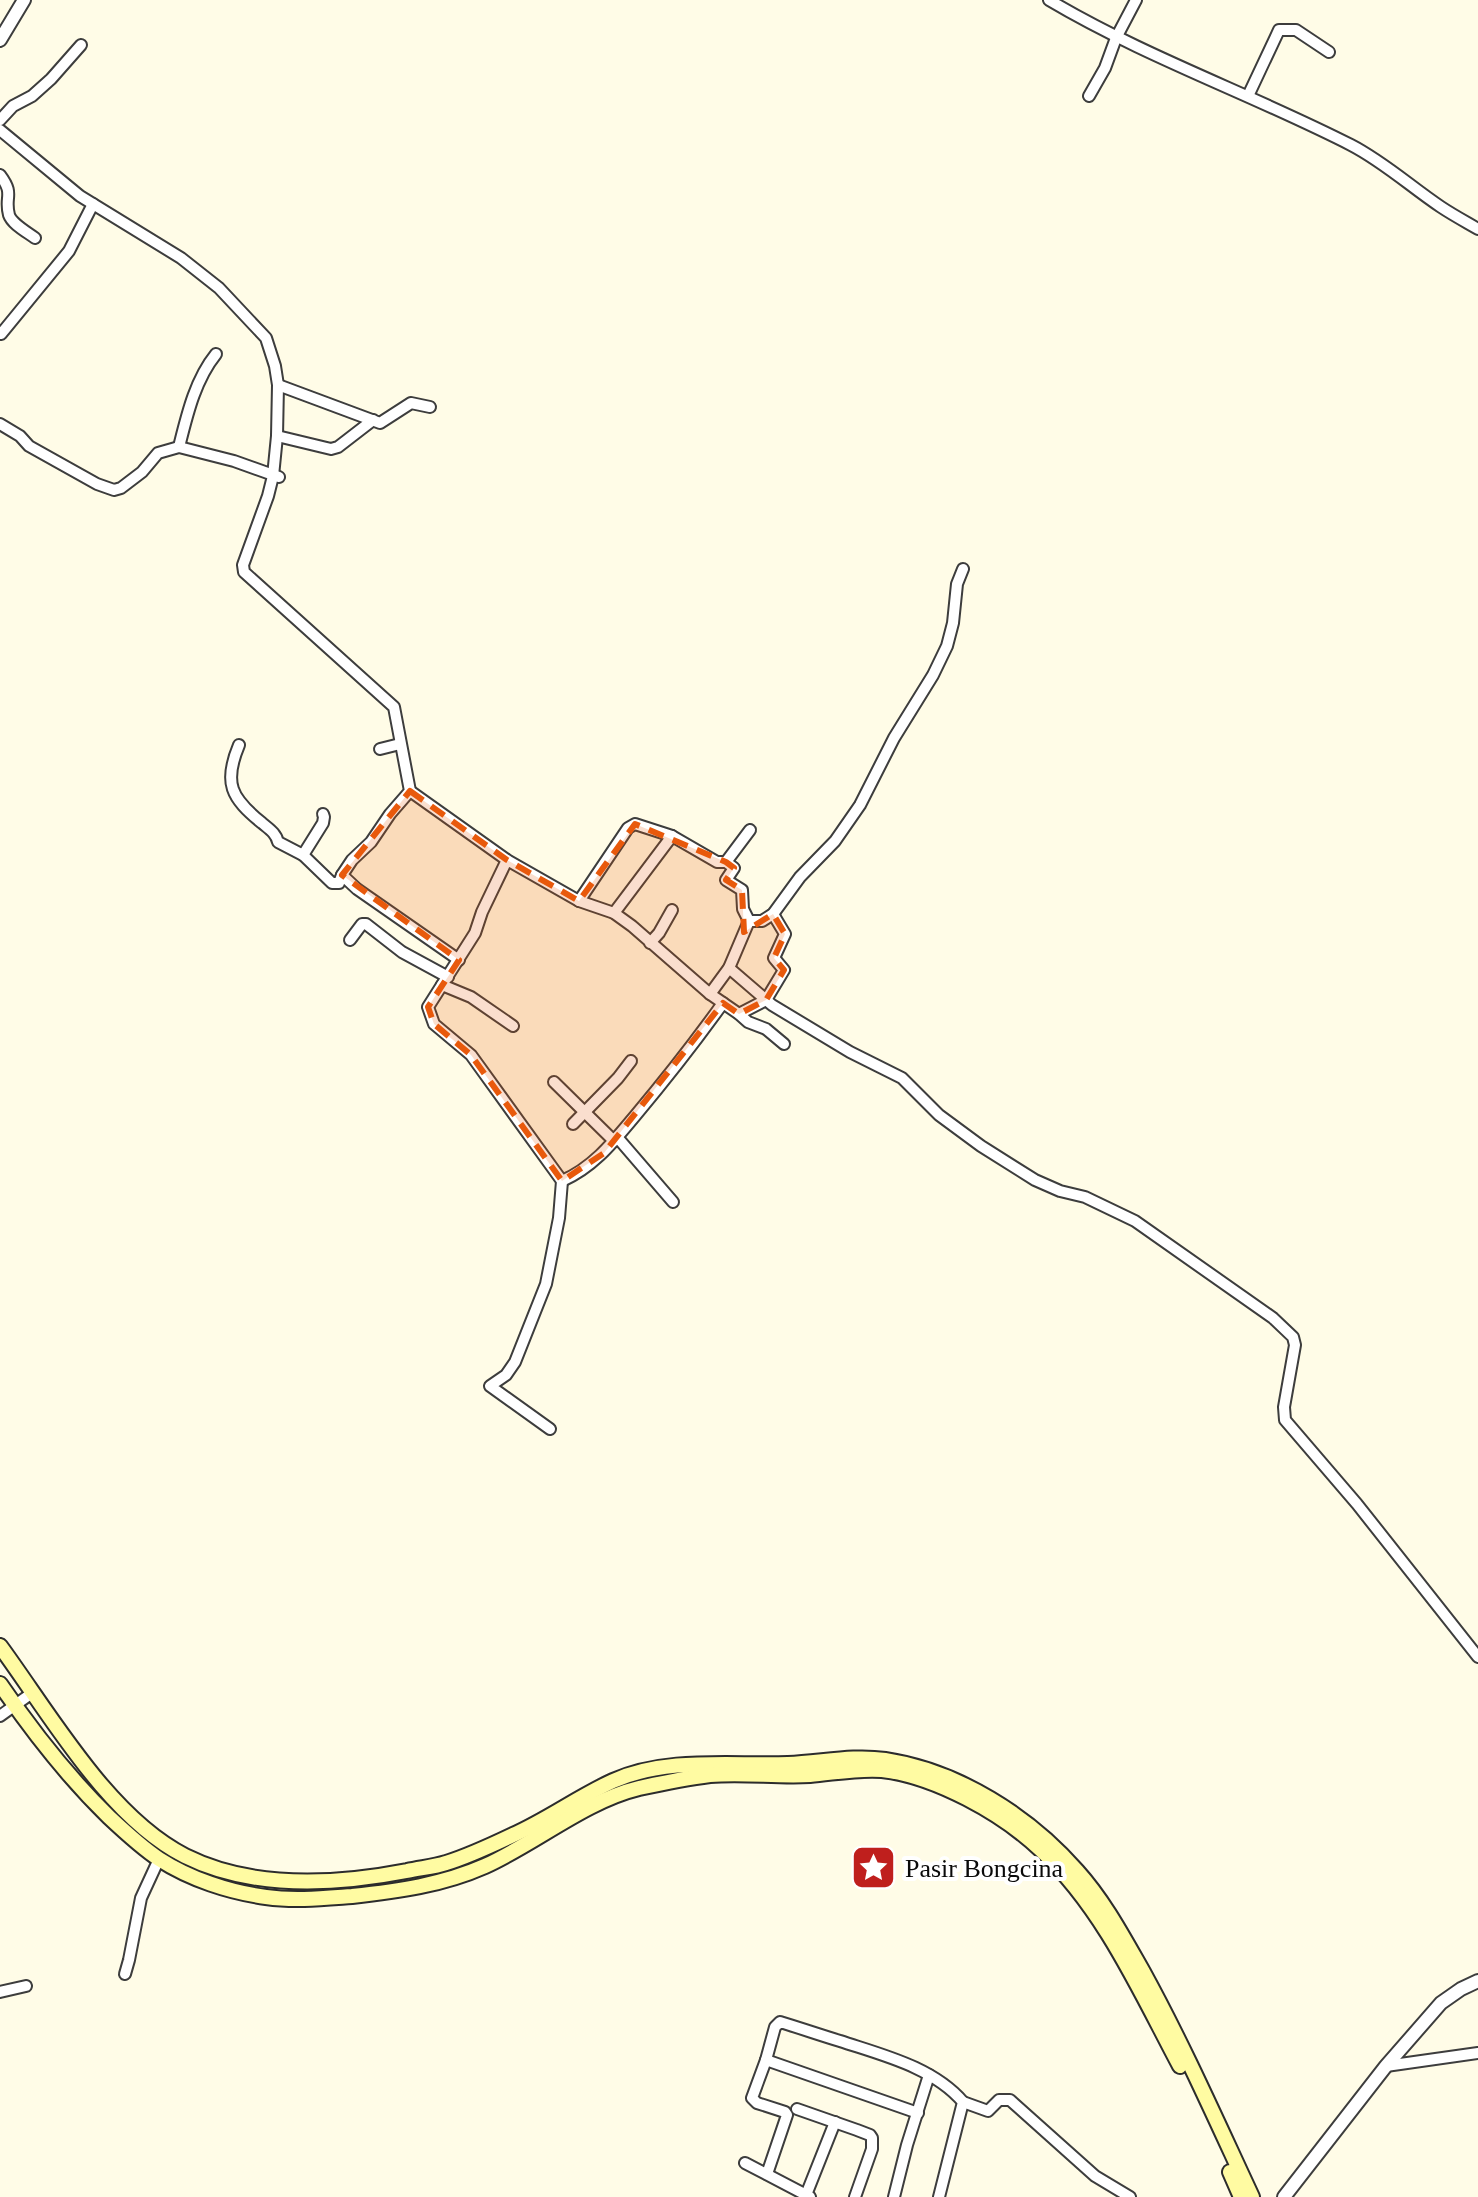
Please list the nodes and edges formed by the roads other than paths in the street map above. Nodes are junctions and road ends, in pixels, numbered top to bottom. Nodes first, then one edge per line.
1 (24, 0) edge
2 (1049, 0) edge
3 (1136, 0) edge
4 (1116, 38) junction
5 (0, 40) edge
6 (81, 45) dead end
7 (1329, 52) dead end
8 (1089, 96) dead end
9 (1248, 96) junction
10 (0, 120) edge
11 (0, 130) edge
12 (0, 175) edge
13 (93, 204) junction
14 (1478, 229) edge
15 (35, 238) dead end
16 (1, 334) edge
17 (216, 354) dead end
18 (278, 385) junction
19 (430, 407) dead end
20 (373, 420) junction
21 (0, 424) edge
22 (277, 436) junction
23 (179, 447) junction
24 (276, 477) junction
25 (963, 569) dead end
26 (400, 744) junction
27 (239, 745) dead end
28 (380, 749) dead end
29 (410, 791) junction
30 (323, 814) dead end
31 (750, 830) dead end
32 (672, 836) junction
33 (303, 855) junction
34 (507, 860) junction
35 (726, 862) junction
36 (342, 875) junction
37 (579, 901) junction
38 (672, 910) dead end
39 (614, 913) junction
40 (773, 914) junction
41 (749, 921) junction
42 (350, 940) dead end
43 (650, 943) junction
44 (459, 960) junction
45 (729, 968) junction
46 (445, 981) junction
47 (710, 994) junction
48 (766, 1000) junction
49 (723, 1003) junction
50 (739, 1014) junction
51 (513, 1026) dead end
52 (784, 1044) dead end
53 (631, 1061) dead end
54 (554, 1082) dead end
55 (585, 1112) junction
56 (573, 1124) dead end
57 (616, 1139) junction
58 (562, 1181) junction
59 (673, 1202) dead end
60 (550, 1429) dead end
61 (0, 1646) edge
62 (1478, 1657) edge
63 (0, 1684) edge
64 (32, 1693) junction
65 (14, 1705) junction
66 (0, 1716) edge
67 (159, 1859) junction
68 (125, 1974) dead end
69 (1478, 1981) edge
70 (26, 1986) dead end
71 (0, 1992) edge
72 (1478, 2053) edge
73 (766, 2060) junction
74 (1386, 2066) junction
75 (929, 2075) junction
76 (963, 2102) junction
77 (797, 2109) dead end
78 (918, 2113) junction
79 (835, 2122) junction
80 (745, 2163) dead end
81 (767, 2174) junction
82 (808, 2196) edge
83 (855, 2197) edge
84 (894, 2197) edge
85 (939, 2197) edge
86 (1130, 2197) edge
87 (1241, 2197) edge
88 (1252, 2197) edge
89 (1284, 2197) edge

1 - 5 street
2 - 4 street
3 - 4 street
4 - 8 street
4 - 9 street
6 - 10 street
7 - 9 street
9 - 14 street
11 - 13 street
12 - 15 street
13 - 16 street
13 - 18 street
17 - 23 street
18 - 20 street
18 - 22 street
19 - 20 street
20 - 22 street
21 - 23 street
22 - 24 street
23 - 24 street
24 - 26 street
25 - 40 street
26 - 28 street
26 - 29 street
27 - 33 street
29 - 34 street
29 - 36 street
30 - 33 street
31 - 35 street
32 - 35 street
32 - 37 street
32 - 39 street
33 - 36 street
34 - 37 street
34 - 44 street
35 - 41 street
36 - 44 street
37 - 39 street
38 - 43 street
39 - 43 street
40 - 41 street
40 - 48 street
41 - 45 street
42 - 46 street
43 - 47 street
44 - 46 street
45 - 47 street
45 - 48 street
46 - 51 street
46 - 58 street
47 - 49 street
48 - 50 street
48 - 62 street
49 - 50 street
49 - 57 street
50 - 52 street
53 - 55 street
54 - 55 street
55 - 56 street
55 - 57 street
57 - 58 street
57 - 59 street
58 - 60 street
61 - 64 main road
63 - 65 main road
64 - 65 street
64 - 88 main road
65 - 66 street
65 - 67 main road
67 - 68 street
67 - 87 main road
69 - 74 street
70 - 71 street
72 - 74 street
73 - 75 street
73 - 78 street
73 - 81 street
74 - 89 street
75 - 76 street
75 - 78 street
76 - 85 street
76 - 86 street
77 - 79 street
78 - 84 street
79 - 82 street
79 - 83 street
80 - 81 street
81 - 82 street

